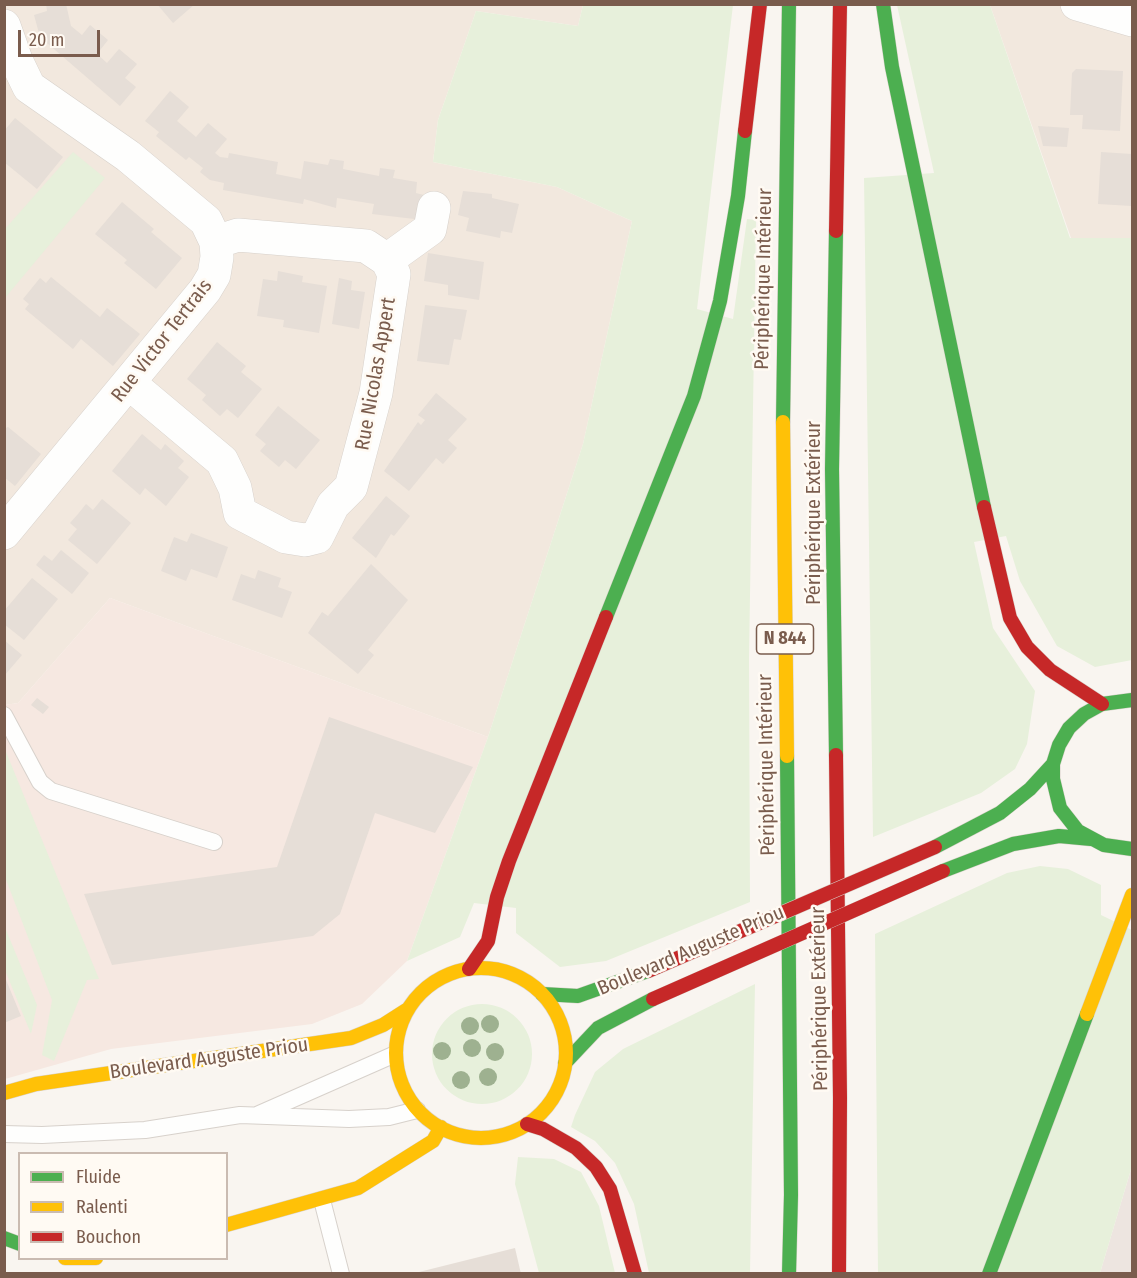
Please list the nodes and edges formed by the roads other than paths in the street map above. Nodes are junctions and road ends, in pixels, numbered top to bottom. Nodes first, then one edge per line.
1 (760, 4) edge
2 (789, 4) edge
3 (840, 4) edge
4 (883, 4) edge
5 (1077, 4) edge
6 (1132, 20) edge
7 (4, 26) edge
8 (13, 76) edge
9 (434, 208) dead end
10 (216, 243) junction
11 (387, 260) junction
12 (129, 383) junction
13 (4, 533) edge
14 (1132, 700) edge
15 (1102, 704) junction
16 (4, 715) edge
17 (1053, 764) junction
18 (1090, 839) junction
19 (214, 842) dead end
20 (1132, 849) edge
21 (1132, 895) edge
22 (469, 969) junction
23 (542, 994) junction
24 (408, 1009) junction
25 (393, 1055) junction
26 (566, 1063) junction
27 (4, 1094) edge
28 (417, 1110) junction
29 (256, 1115) junction
30 (527, 1124) junction
31 (441, 1128) junction
32 (4, 1134) edge
33 (322, 1200) junction
34 (228, 1224) edge
35 (341, 1274) edge
36 (635, 1274) edge
37 (789, 1274) edge
38 (839, 1274) edge
39 (989, 1274) edge

1 - 22 main road
2 - 37 main road, Périphérique Intérieur / N 844
3 - 38 main road, Périphérique Extérieur / N 844
4 - 15 main road
5 - 6 street
7 - 8 street
8 - 10 street
9 - 11 street
10 - 11 street
10 - 12 street, Rue Victor Tertrais
11 - 12 street, Rue Nicolas Appert
12 - 13 street, Rue Victor Tertrais
14 - 15 main road
15 - 17 main road
16 - 19 lane
17 - 18 main road
17 - 23 main road, Boulevard Auguste Priou, bridge
18 - 20 main road, Boulevard Auguste Priou
18 - 26 main road, Boulevard Auguste Priou, bridge
21 - 39 main road
22 - 23 main road
22 - 24 main road
23 - 26 main road
24 - 25 main road
24 - 27 main road, Boulevard Auguste Priou
25 - 28 main road
25 - 29 lane
26 - 30 main road
28 - 29 lane
28 - 31 main road
29 - 32 lane
30 - 31 main road
30 - 36 main road
31 - 33 main road
33 - 34 main road
33 - 35 lane

